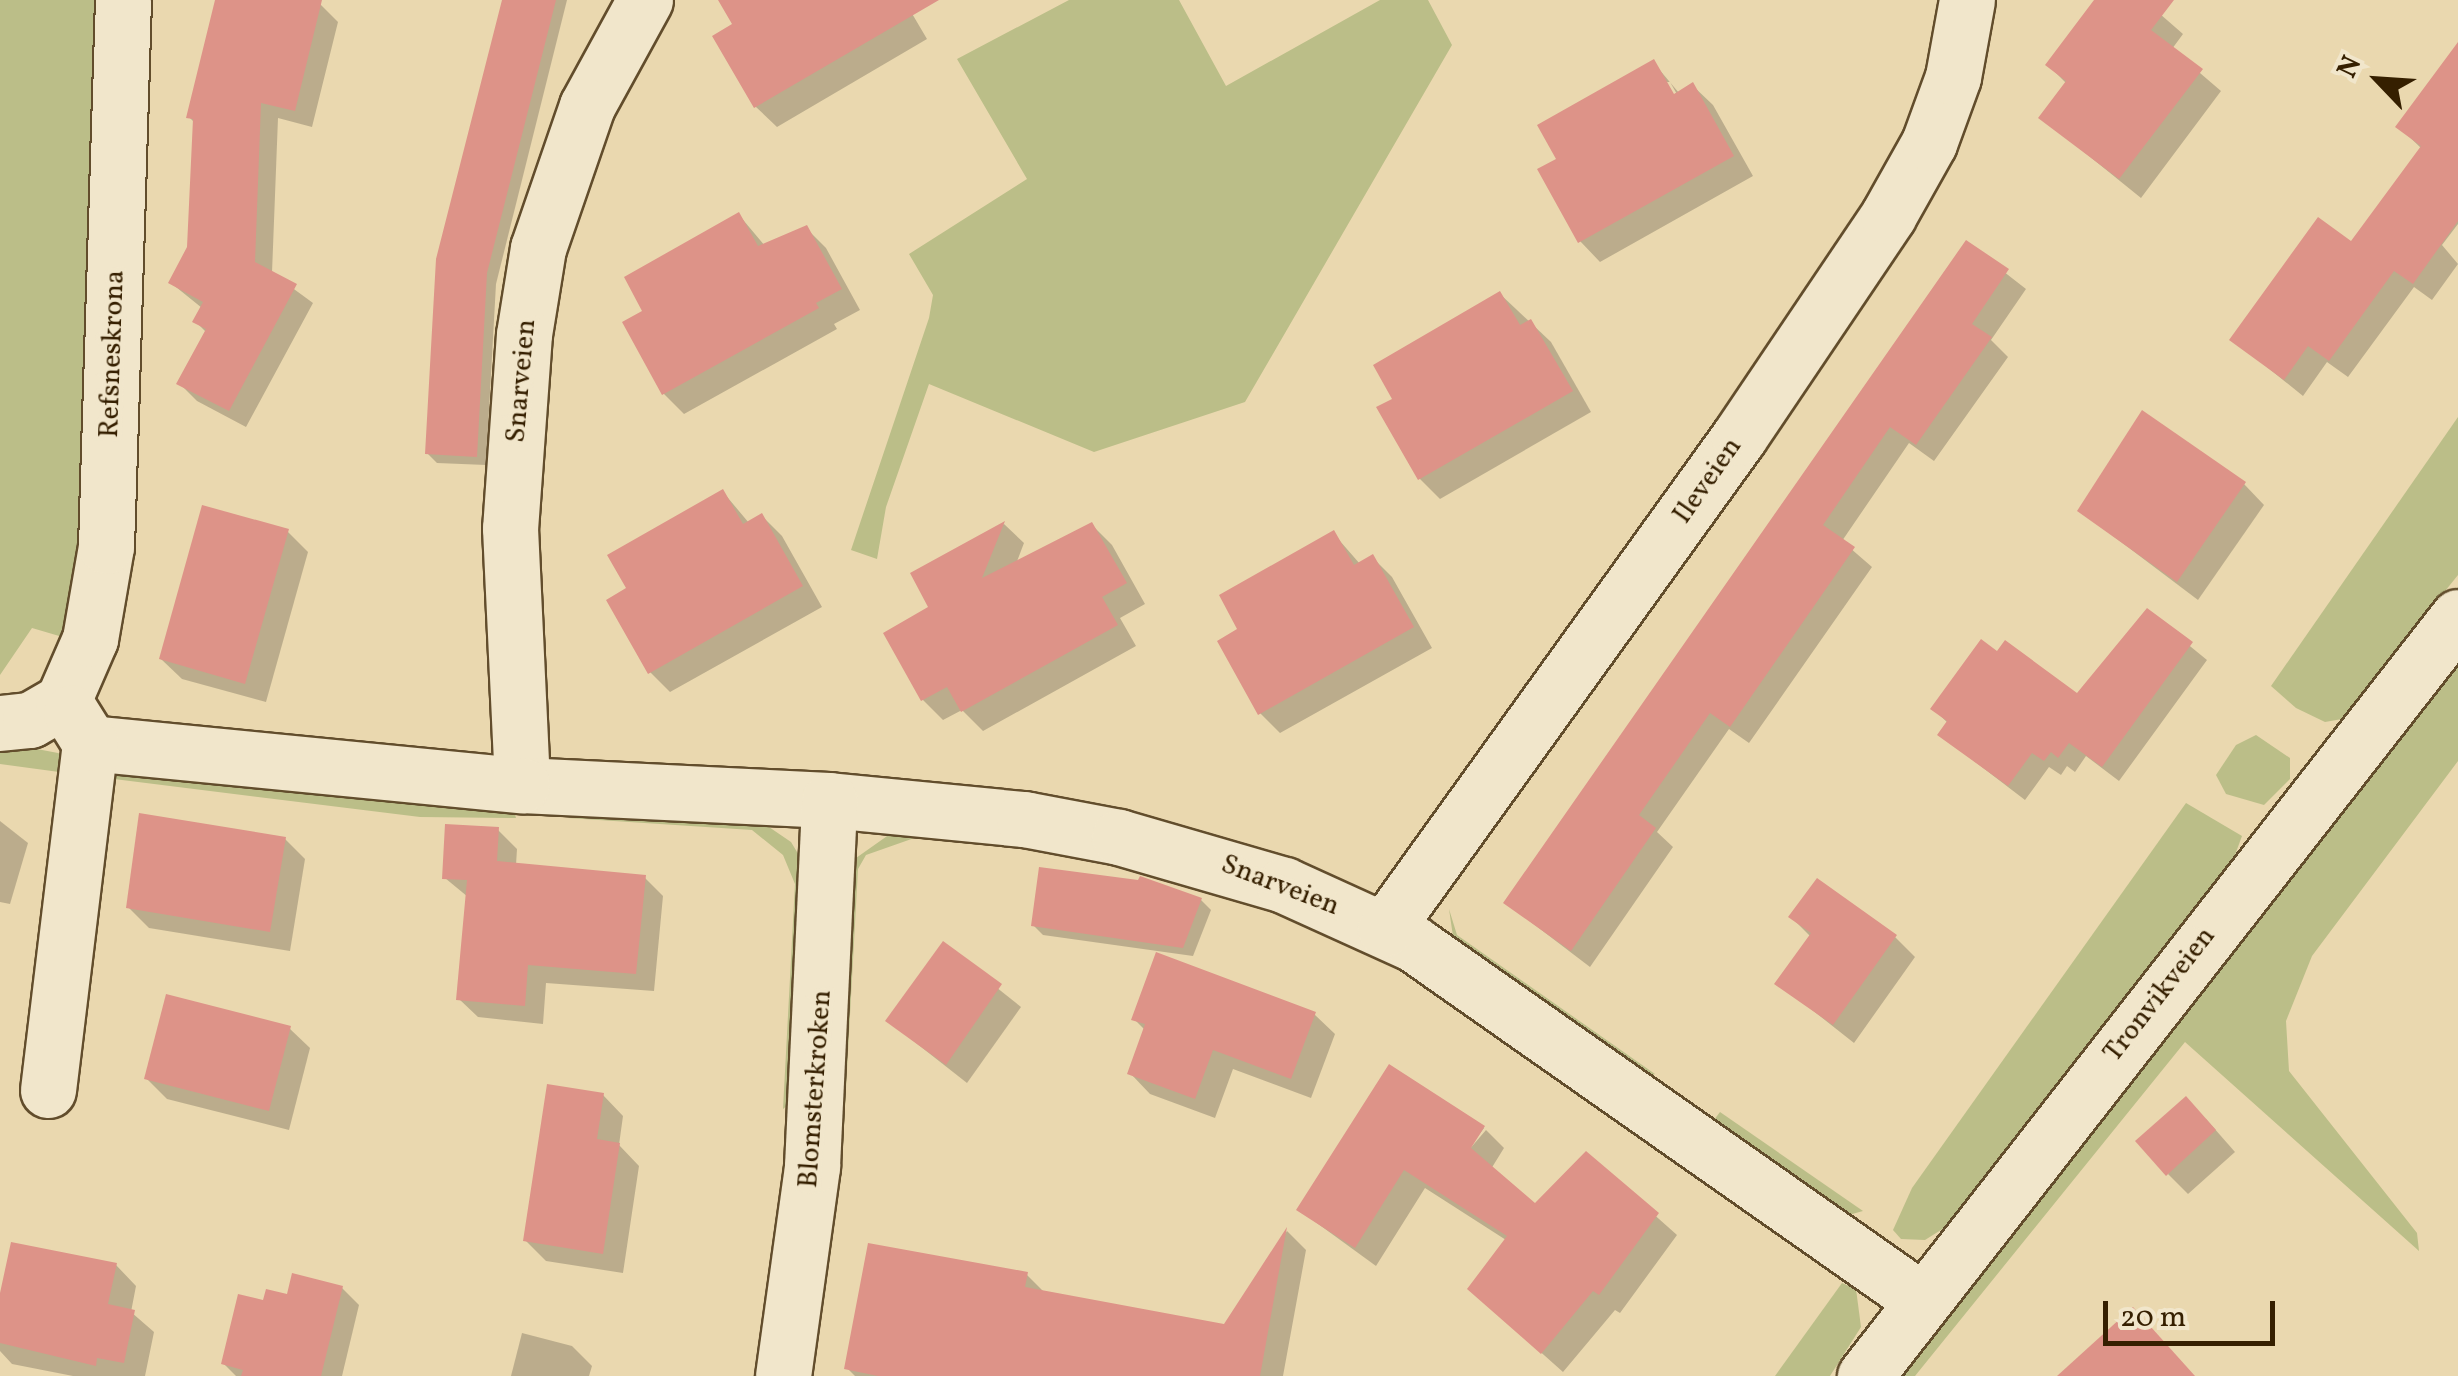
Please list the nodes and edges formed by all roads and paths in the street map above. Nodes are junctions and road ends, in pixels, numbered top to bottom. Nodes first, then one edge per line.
1 (123, 0) edge
2 (645, 0) edge
3 (1966, 0) edge
4 (2458, 617) edge
5 (77, 722) junction
6 (0, 723) edge
7 (522, 786) junction
8 (829, 800) junction
9 (1385, 928) junction
10 (48, 1090) dead end
11 (1924, 1301) junction
12 (782, 1376) edge
13 (1865, 1376) edge

1 - 5 street, Refsneskrona
2 - 7 street, Snarveien
3 - 9 street, Ileveien
4 - 11 street, Tronvikveien
5 - 6 street
5 - 7 street, Snarveien
5 - 10 street, Refsneskrona
7 - 8 street, Snarveien
8 - 9 street, Snarveien
8 - 12 street, Blomsterkroken
9 - 11 street, Snarveien
11 - 13 street, Tronvikveien

